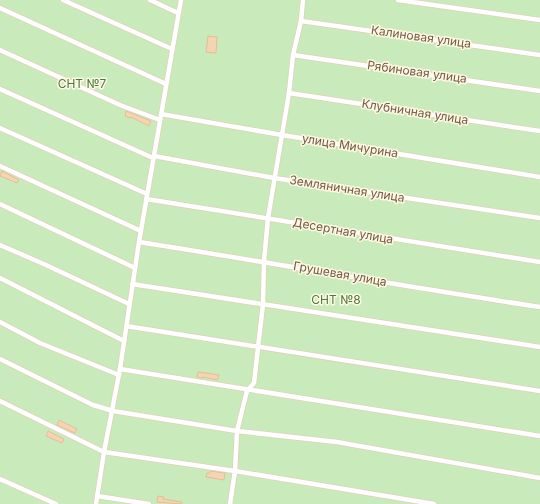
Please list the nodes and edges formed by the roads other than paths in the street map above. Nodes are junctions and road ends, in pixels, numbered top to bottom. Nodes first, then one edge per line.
1 (63, 0) edge
2 (150, 0) edge
3 (181, 0) edge
4 (303, 0) edge
5 (398, 0) edge
6 (0, 8) edge
7 (178, 13) junction
8 (540, 20) edge
9 (301, 21) junction
10 (172, 49) junction
11 (0, 50) edge
12 (293, 55) junction
13 (540, 55) edge
14 (166, 84) junction
15 (0, 89) edge
16 (540, 91) edge
17 (290, 93) junction
18 (161, 114) junction
19 (160, 120) junction
20 (0, 128) edge
21 (540, 131) edge
22 (282, 135) junction
23 (153, 157) junction
24 (0, 166) edge
25 (540, 177) edge
26 (274, 178) junction
27 (147, 194) junction
28 (146, 199) junction
29 (0, 204) edge
30 (268, 218) junction
31 (540, 218) edge
32 (141, 231) junction
33 (139, 242) junction
34 (0, 245) edge
35 (264, 261) junction
36 (540, 262) edge
37 (135, 268) junction
38 (0, 278) edge
39 (132, 284) junction
40 (129, 304) junction
41 (263, 304) junction
42 (540, 307) edge
43 (0, 322) edge
44 (126, 326) junction
45 (124, 341) junction
46 (540, 347) edge
47 (259, 348) junction
48 (0, 359) edge
49 (120, 369) junction
50 (119, 375) junction
51 (248, 390) junction
52 (540, 391) edge
53 (0, 401) edge
54 (113, 411) junction
55 (237, 431) junction
56 (540, 436) edge
57 (104, 452) junction
58 (235, 471) junction
59 (540, 478) edge
60 (0, 479) edge
61 (97, 496) junction
62 (56, 504) edge
63 (96, 504) edge
64 (149, 504) edge
65 (230, 504) edge
66 (434, 504) edge

1 - 10 street
2 - 7 street
3 - 7 street
4 - 9 street
5 - 8 street
6 - 14 street
7 - 10 street
9 - 12 street
9 - 13 street, Калиновая улица
10 - 14 street
11 - 19 street
12 - 16 street, Рябиновая улица
12 - 17 street
14 - 18 street
15 - 23 street, Земляничная улица
17 - 21 street, Клубничная улица
17 - 22 street
18 - 19 street
18 - 22 street, улица Мичурина
19 - 23 street
20 - 27 street
22 - 25 street, улица Мичурина
22 - 26 street
23 - 26 street, Земляничная улица
23 - 27 street
24 - 32 street
26 - 30 street
26 - 31 street, Земляничная улица
27 - 28 street
28 - 30 street, Десертная улица
28 - 32 street
29 - 37 street
30 - 35 street
30 - 36 street, Десертная улица
32 - 33 street
33 - 35 street, Грушевая улица
33 - 37 street
34 - 40 street
35 - 41 street
35 - 42 street, Грушевая улица
37 - 39 street
38 - 45 street
39 - 40 street
39 - 41 street
40 - 44 street
41 - 46 street
41 - 47 street
43 - 50 street
44 - 45 street
44 - 47 street
45 - 49 street
47 - 51 street
47 - 52 street
48 - 54 street
49 - 50 street
49 - 51 street
50 - 54 street
51 - 55 street
51 - 56 street
53 - 57 street
54 - 55 street
54 - 57 street
55 - 58 street
55 - 59 street
57 - 58 street
57 - 61 street
58 - 65 street
58 - 66 street
60 - 62 street
61 - 63 street
61 - 64 street

